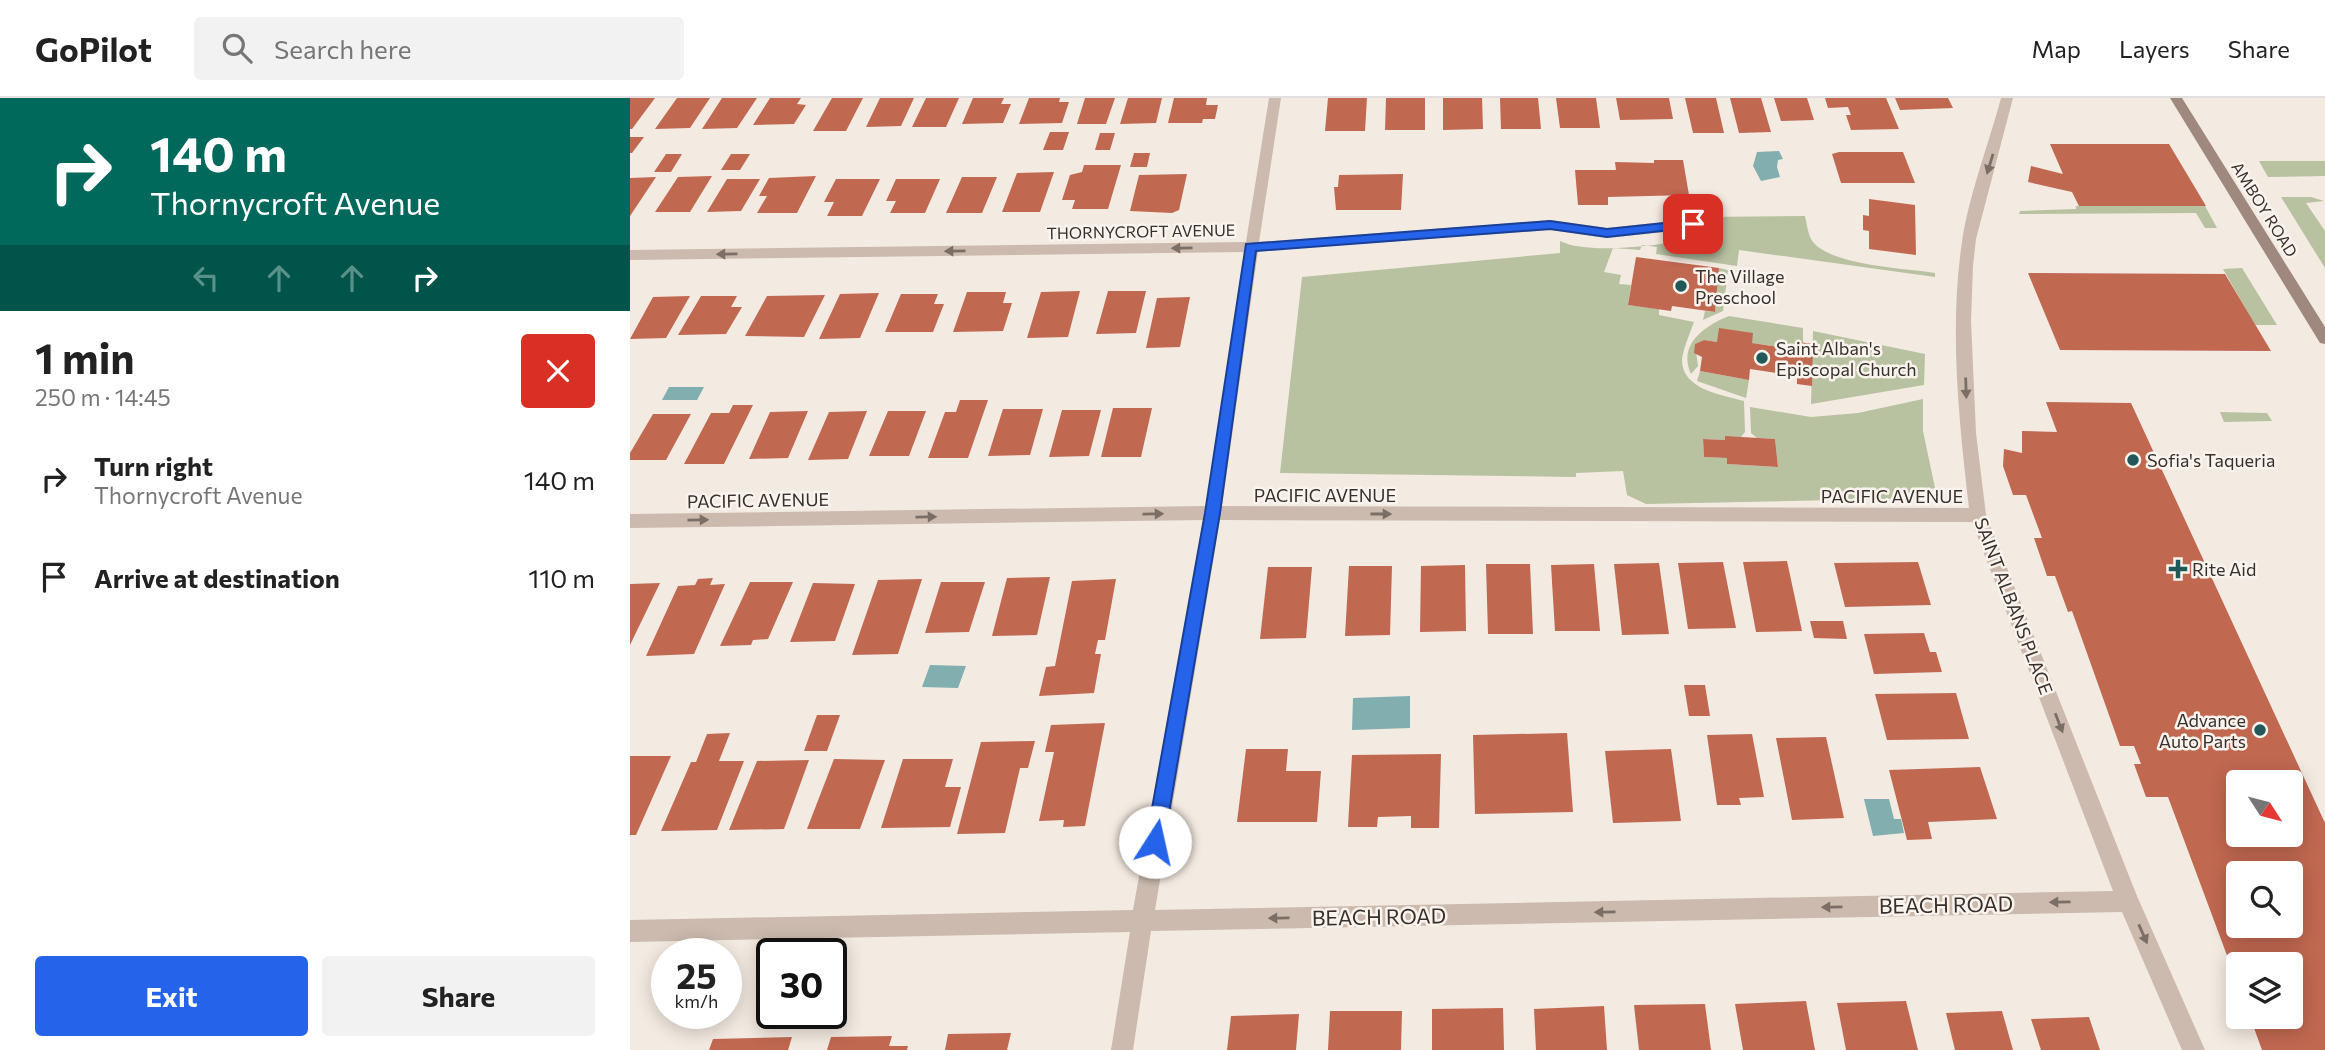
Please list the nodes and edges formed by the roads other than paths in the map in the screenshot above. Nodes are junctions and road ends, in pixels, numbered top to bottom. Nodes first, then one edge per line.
1 (1275, 98) edge
2 (2007, 98) edge
3 (2176, 98) edge
4 (1693, 224) dead end
5 (1251, 247) junction
6 (630, 255) edge
7 (2325, 339) edge
8 (1212, 513) junction
9 (1978, 515) junction
10 (630, 521) edge
11 (2128, 901) junction
12 (1141, 921) junction
13 (630, 930) edge
14 (1122, 1050) edge
15 (2194, 1050) edge

1 - 5 street
2 -> 9 street, SAINT ALBANS PLACE
3 - 7 main road, AMBOY ROAD
4 - 5 street, THORNYCROFT AVENUE
5 -> 6 street, THORNYCROFT AVENUE
5 - 8 street
8 -> 9 street, PACIFIC AVENUE
10 -> 8 street, PACIFIC AVENUE
8 - 12 street
9 -> 11 street, SAINT ALBANS PLACE
11 -> 12 street, BEACH ROAD
11 -> 15 street, SAINT ALBANS PLACE
12 - 13 street, BEACH ROAD
12 - 14 street

